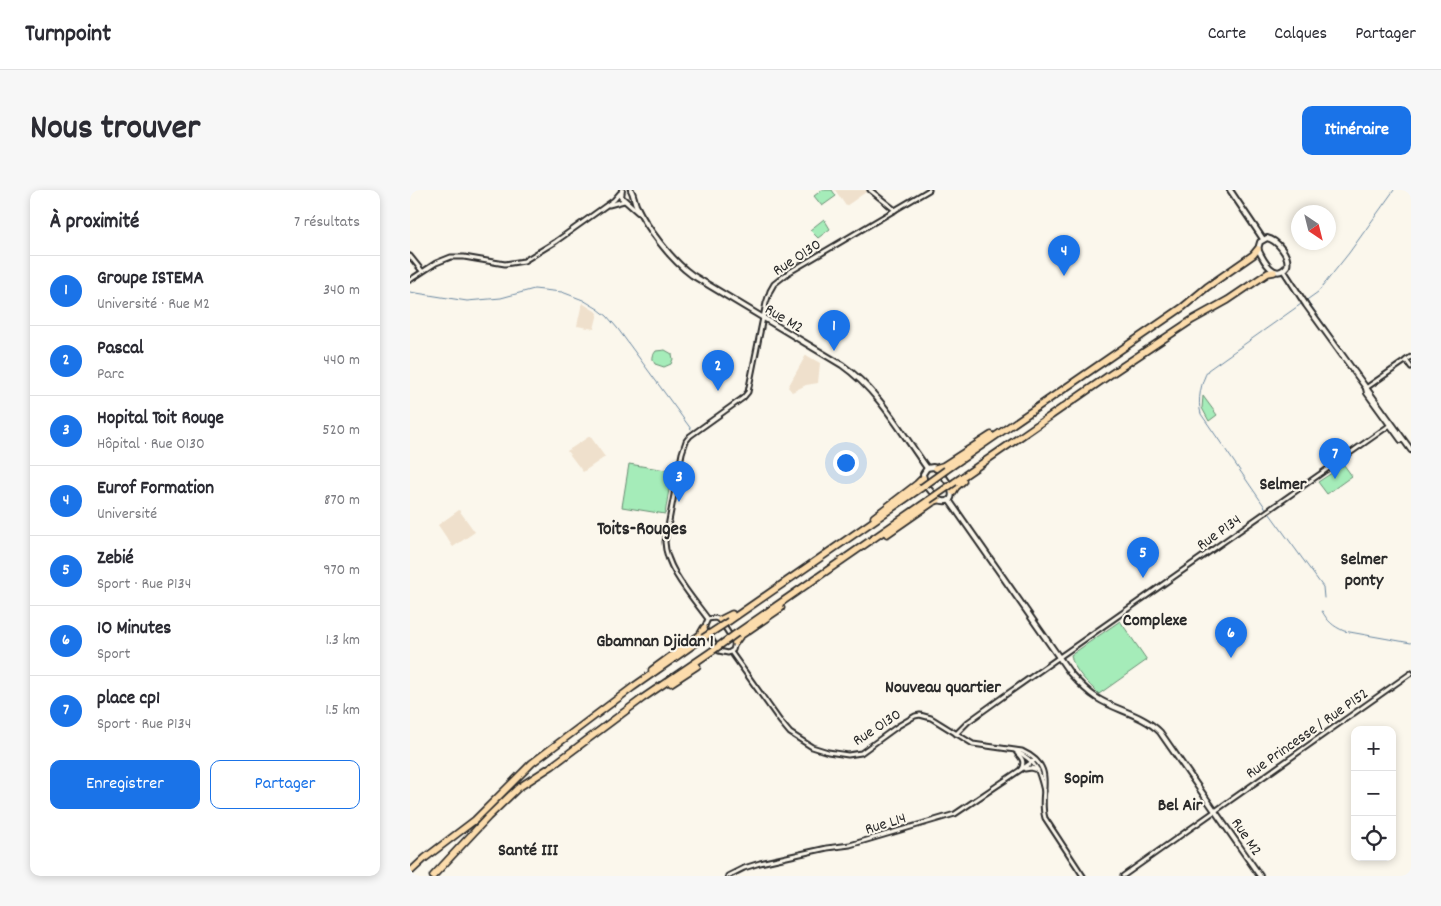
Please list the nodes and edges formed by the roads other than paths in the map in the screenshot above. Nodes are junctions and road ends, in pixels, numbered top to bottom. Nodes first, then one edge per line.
1 (870, 190) edge
2 (929, 190) edge
3 (1230, 190) edge
4 (621, 191) edge
5 (633, 192) edge
6 (625, 201) junction
7 (604, 207) junction
8 (895, 210) junction
9 (643, 217) junction
10 (1263, 239) junction
11 (1258, 249) junction
12 (410, 256) edge
13 (1284, 271) junction
14 (422, 272) junction
15 (1274, 272) junction
16 (410, 280) edge
17 (763, 318) junction
18 (1411, 357) edge
19 (1406, 360) junction
20 (1411, 366) edge
21 (1366, 388) junction
22 (1028, 413) junction
23 (1390, 425) junction
24 (1035, 426) junction
25 (1411, 450) edge
26 (1411, 454) edge
27 (927, 468) junction
28 (936, 468) junction
29 (923, 478) junction
30 (953, 492) junction
31 (938, 500) junction
32 (949, 500) junction
33 (840, 544) junction
34 (848, 557) junction
35 (795, 574) junction
36 (794, 594) junction
37 (708, 619) junction
38 (720, 620) junction
39 (704, 628) junction
40 (735, 642) junction
41 (716, 651) junction
42 (731, 652) junction
43 (1060, 657) junction
44 (1411, 673) edge
45 (633, 687) junction
46 (956, 734) junction
47 (1014, 750) junction
48 (1034, 761) junction
49 (1022, 770) junction
50 (1039, 771) junction
51 (1017, 773) junction
52 (1044, 792) junction
53 (1215, 811) junction
54 (410, 872) edge
55 (433, 876) edge
56 (728, 876) edge
57 (1083, 876) edge
58 (1123, 876) edge
59 (1260, 876) edge

1 - 8 street
2 - 8 street, Rue O130
3 - 10 main road
4 - 6 main road
4 - 7 street
5 - 6 main road
5 - 9 main road
6 - 7 street
6 - 9 main road
7 - 14 street
8 - 17 street, Rue O130
9 - 17 main road, Rue M2
10 - 11 main road
10 - 13 main road
11 - 15 main road
11 - 22 highway
12 - 14 street
13 - 15 main road
13 - 21 main road
14 - 16 street
15 - 24 highway
17 - 27 main road, Rue M2
17 - 37 street, Rue O130
18 - 19 street
19 - 20 street
19 - 21 street
21 - 23 main road
21 - 25 main road
22 - 28 highway
22 - 33 highway, bridge
23 - 26 main road
23 - 43 street, Rue P134
24 - 30 highway
24 - 34 highway, bridge
27 - 28 main road
27 - 29 main road
28 - 30 main road
29 - 31 main road
29 - 33 highway
30 - 32 main road
31 - 32 main road
31 - 34 highway
32 - 43 main road
33 - 35 highway
34 - 36 highway
35 - 38 highway
35 - 45 highway, bridge
36 - 40 highway
36 - 41 highway, bridge
37 - 38 street
37 - 39 street
38 - 40 street
39 - 41 street
39 - 45 highway
40 - 42 street
41 - 42 street
41 - 55 highway
42 - 46 street, Rue O130
43 - 46 street, Rue P134
43 - 53 main road, Rue M2
44 - 53 street, Rue Princesse / Rue P152
45 - 54 highway
46 - 47 street, Rue O130
47 - 48 street, Rue O130
47 - 51 street
48 - 49 street, Rue L14
48 - 50 street, Rue O130
48 - 52 street, Rue O130
49 - 50 street
49 - 51 street, Rue L14
50 - 52 street, Rue O130
51 - 56 street, Rue L14
52 - 57 street, Rue O130
53 - 58 street, Rue Princesse / Rue P152
53 - 59 main road, Rue M2

